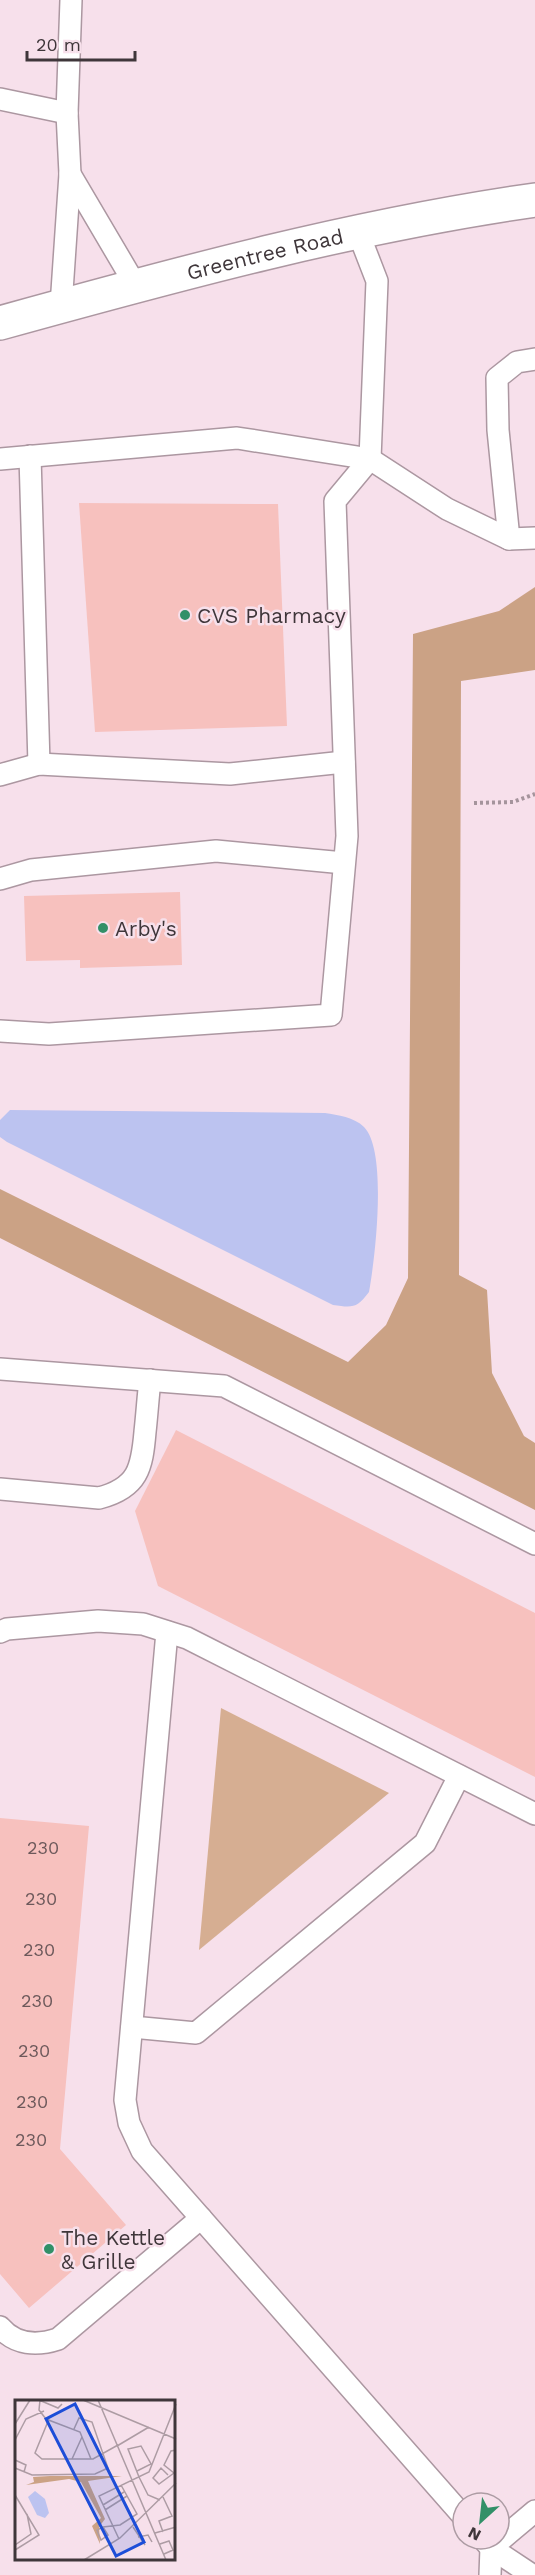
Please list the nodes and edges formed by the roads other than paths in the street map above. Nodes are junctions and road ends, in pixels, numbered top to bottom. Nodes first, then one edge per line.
1 (71, 0) edge
2 (0, 99) edge
3 (68, 112) junction
4 (70, 174) junction
5 (535, 200) edge
6 (358, 232) junction
7 (136, 286) junction
8 (62, 306) junction
9 (0, 323) edge
10 (535, 359) edge
11 (30, 456) junction
12 (0, 459) edge
13 (370, 459) junction
14 (535, 538) edge
15 (508, 539) junction
16 (344, 762) junction
17 (39, 764) junction
18 (0, 775) edge
19 (344, 863) junction
20 (0, 879) edge
21 (0, 1031) edge
22 (0, 1369) edge
23 (150, 1380) junction
24 (0, 1489) edge
25 (535, 1544) edge
26 (0, 1632) edge
27 (167, 1632) junction
28 (459, 1776) junction
29 (535, 1814) edge
30 (132, 2027) junction
31 (201, 2218) junction
32 (0, 2327) edge
33 (451, 2502) edge
34 (535, 2511) edge
35 (511, 2528) edge
36 (488, 2551) edge
37 (497, 2551) edge
38 (490, 2575) edge
39 (531, 2575) edge

1 - 3 lane
2 - 3 lane
3 - 4 lane
4 - 7 lane
4 - 8 lane
5 - 6 main road, Greentree Road
6 - 7 main road, Greentree Road
6 - 13 lane
7 - 8 main road, Greentree Road
8 - 9 main road, Greentree Road
10 - 15 lane
11 - 12 lane
11 - 13 lane
11 - 17 lane
13 - 15 lane
13 - 16 lane
14 - 15 lane
16 - 17 lane
16 - 19 lane
17 - 18 lane
19 - 20 lane
19 - 21 lane
22 - 23 lane
23 - 24 lane
23 - 25 lane
26 - 27 lane
27 - 28 lane
27 - 30 lane
28 - 29 lane
28 - 30 lane
30 - 31 lane
31 - 32 lane
31 - 33 lane
34 - 35 lane
36 - 38 lane
37 - 39 lane

